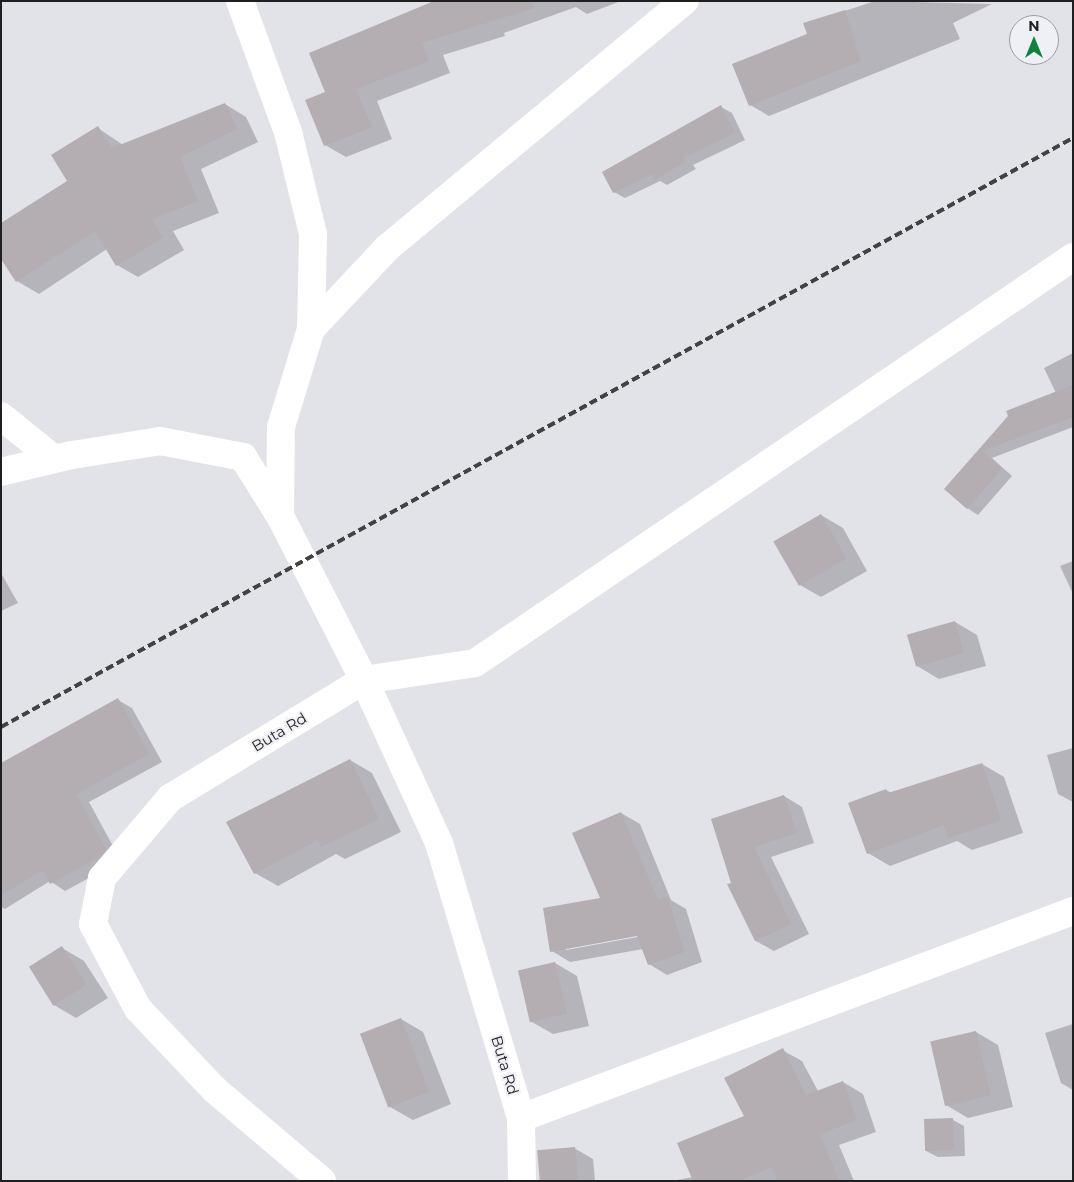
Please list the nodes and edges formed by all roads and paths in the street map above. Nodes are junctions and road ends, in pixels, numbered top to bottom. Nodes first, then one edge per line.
1 (240, 1) edge
2 (685, 1) edge
3 (1073, 257) edge
4 (311, 329) junction
5 (1, 416) edge
6 (54, 459) junction
7 (1, 472) edge
8 (280, 516) junction
9 (364, 680) junction
10 (1073, 911) edge
11 (521, 1118) junction
12 (322, 1181) edge
13 (522, 1181) edge

1 - 4 street
2 - 4 street
3 - 9 street
4 - 8 street
5 - 6 street
6 - 7 street
6 - 8 street
8 - 9 street
9 - 11 street, Buta Rd
9 - 12 street, Buta Rd
10 - 11 street
11 - 13 street, Buta Rd

